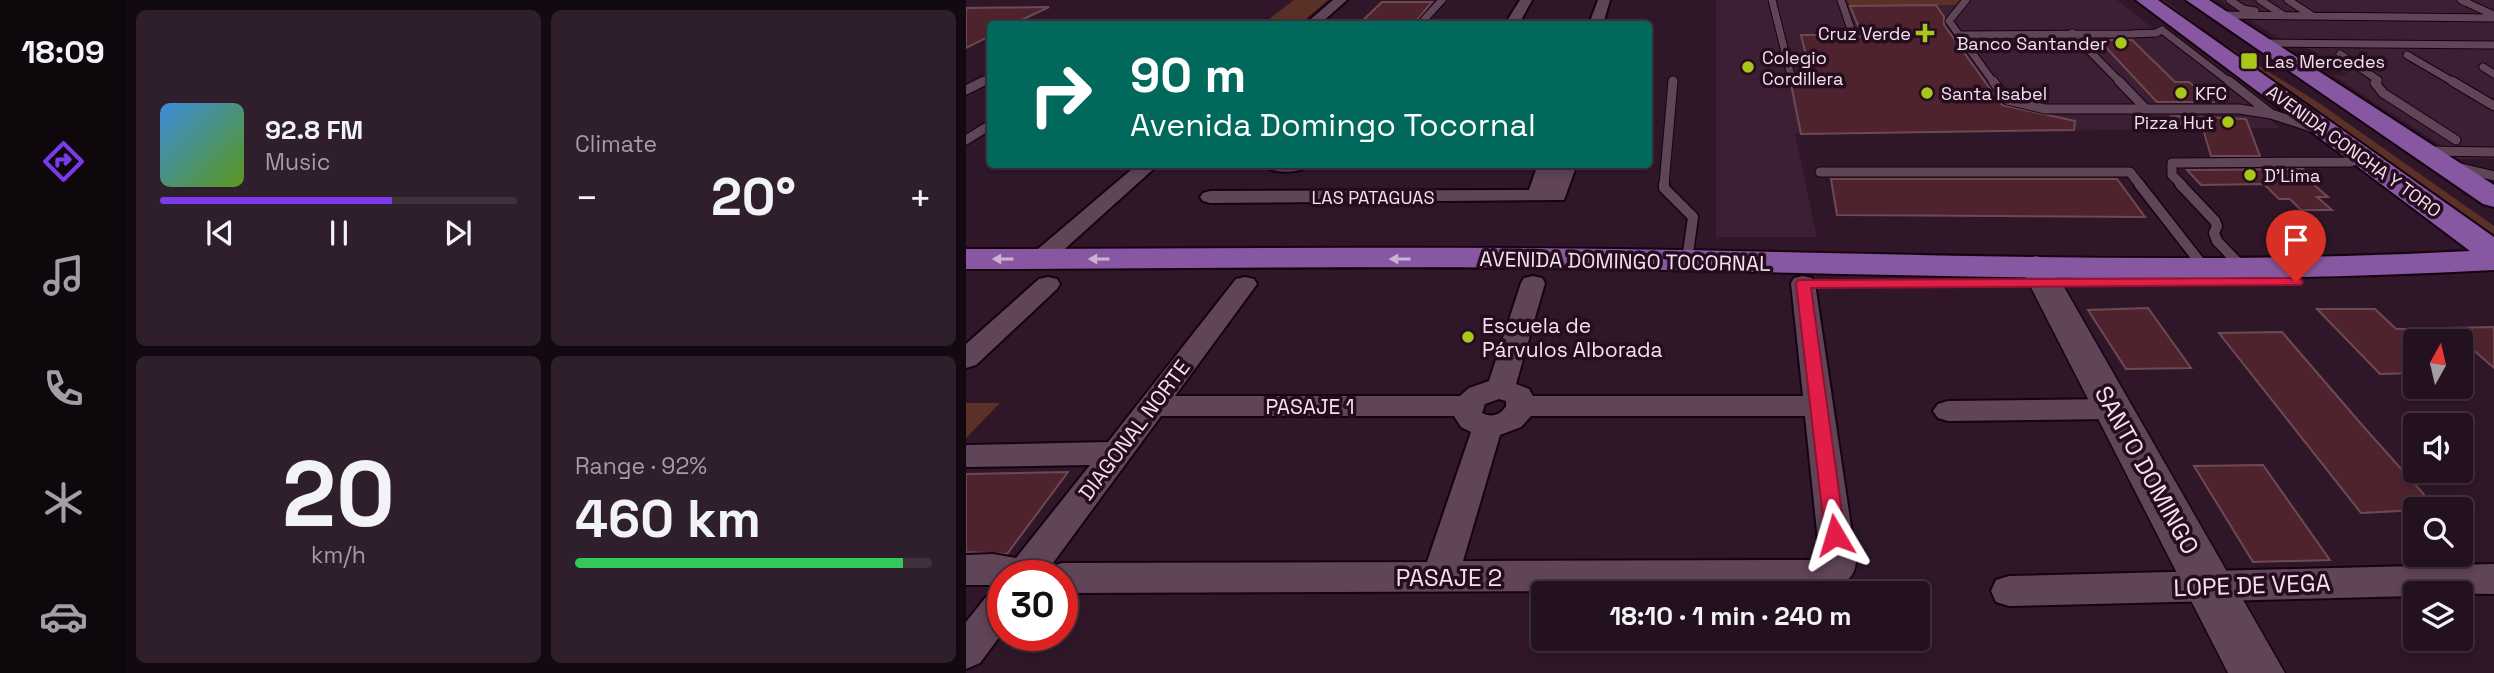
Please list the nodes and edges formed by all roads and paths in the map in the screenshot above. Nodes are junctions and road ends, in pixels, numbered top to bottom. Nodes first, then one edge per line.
1 (1341, 0) edge
2 (1442, 0) edge
3 (1526, 0) edge
4 (1604, 0) edge
5 (1618, 0) edge
6 (1772, 0) edge
7 (1841, 0) edge
8 (1966, 0) edge
9 (2260, 0) edge
10 (2288, 0) edge
11 (2461, 0) edge
12 (2210, 8) edge
13 (2273, 9) junction
14 (2161, 10) edge
15 (2284, 15) junction
16 (2492, 15) edge
17 (2313, 16) junction
18 (1316, 21) edge
19 (1423, 21) edge
20 (1514, 21) edge
21 (1597, 21) edge
22 (1612, 21) edge
23 (2065, 26) junction
24 (2130, 26) dead end
25 (1957, 32) junction
26 (2073, 34) junction
27 (1853, 35) dead end
28 (2262, 43) junction
29 (2333, 44) junction
30 (2441, 45) junction
31 (2494, 45) edge
32 (2345, 54) joint
33 (2407, 55) dead end
34 (2461, 56) dead end
35 (2483, 67) dead end
36 (2494, 74) edge
37 (1791, 76) dead end
38 (987, 80) edge
39 (1673, 81) dead end
40 (2320, 81) junction
41 (966, 90) edge
42 (2494, 106) edge
43 (2145, 108) junction
44 (2271, 114) junction
45 (2338, 126) junction
46 (987, 127) edge
47 (966, 140) edge
48 (2455, 140) dead end
49 (2494, 152) edge
50 (2358, 155) junction
51 (2433, 157) junction
52 (1146, 168) edge
53 (1547, 168) edge
54 (1566, 168) edge
55 (1820, 172) dead end
56 (2494, 176) edge
57 (1537, 196) junction
58 (1210, 197) dead end
59 (2494, 198) edge
60 (2494, 222) edge
61 (2494, 253) edge
62 (966, 259) edge
63 (2494, 260) edge
64 (2203, 266) junction
65 (2241, 266) junction
66 (1170, 267) junction
67 (1692, 268) junction
68 (1044, 271) junction
69 (1447, 271) junction
70 (2040, 275) junction
71 (2494, 282) edge
72 (1533, 283) junction
73 (1803, 283) junction
74 (966, 284) edge
75 (1245, 284) junction
76 (966, 359) edge
77 (1511, 398) junction
78 (1152, 406) junction
79 (1818, 406) junction
80 (2114, 409) junction
81 (1948, 411) dead end
82 (1478, 416) junction
83 (1116, 453) junction
84 (966, 456) edge
85 (1040, 560) edge
86 (987, 569) edge
87 (966, 570) edge
88 (1440, 576) junction
89 (1078, 578) edge
90 (2494, 579) edge
91 (2210, 586) junction
92 (2009, 592) dead end
93 (987, 624) edge
94 (966, 651) edge
95 (2258, 673) edge

1 - 18 street
2 - 19 lane
3 - 20 street
4 - 21 street
5 - 22 street
6 - 37 lane
7 - 27 lane
8 - 25 lane
9 - 13 lane
10 - 17 lane
11 - 16 lane
12 - 13 lane
12 - 14 main road
12 - 15 lane
12 - 28 main road, AVENIDA CONCHA Y TORO
12 - 45 main road, AVENIDA CONCHA Y TORO
13 - 15 lane
14 - 26 lane
14 - 44 lane, AVENIDA CONCHA Y TORO
14 - 45 main road, AVENIDA CONCHA Y TORO
15 - 17 lane
16 - 17 lane
23 - 24 lane
23 - 25 lane
23 - 26 lane
25 - 26 lane
25 - 43 lane
26 - 43 lane
28 - 29 lane
28 - 40 main road, AVENIDA CONCHA Y TORO
29 - 30 lane
29 - 32 lane
30 - 31 lane
30 - 34 lane
32 - 48 lane
33 - 42 lane
35 - 36 lane
38 - 41 lane
39 - 67 lane
40 - 45 main road
40 - 51 main road, AVENIDA CONCHA Y TORO
43 - 44 lane
44 - 45 lane
45 - 50 main road, AVENIDA CONCHA Y TORO
45 - 60 main road, AVENIDA CONCHA Y TORO
46 - 47 lane
49 - 51 lane
50 - 61 main road, AVENIDA CONCHA Y TORO
50 - 65 lane
51 - 56 lane
51 - 59 main road, AVENIDA CONCHA Y TORO
52 - 68 street
53 - 57 street
54 - 57 street
55 - 64 lane
57 - 58 street, LAS PATAGUAS
68 -> 62 main road, AVENIDA DOMINGO TOCORNAL
63 - 65 main road, AVENIDA DOMINGO TOCORNAL
64 - 65 main road, AVENIDA DOMINGO TOCORNAL
64 - 70 main road, AVENIDA DOMINGO TOCORNAL
66 -> 68 main road, AVENIDA DOMINGO TOCORNAL
66 - 68 main road, AVENIDA DOMINGO TOCORNAL
69 -> 66 main road, AVENIDA DOMINGO TOCORNAL
66 - 75 main road, AVENIDA DOMINGO TOCORNAL
67 - 69 main road, AVENIDA DOMINGO TOCORNAL
67 - 70 main road, AVENIDA DOMINGO TOCORNAL
67 - 72 main road, AVENIDA DOMINGO TOCORNAL
67 - 73 main road, AVENIDA DOMINGO TOCORNAL
68 - 74 main road, AVENIDA DOMINGO TOCORNAL
68 - 76 street
69 - 72 main road, AVENIDA DOMINGO TOCORNAL
69 - 75 main road, AVENIDA DOMINGO TOCORNAL
70 - 71 main road, AVENIDA DOMINGO TOCORNAL
70 - 73 main road, AVENIDA DOMINGO TOCORNAL
70 - 80 street, SANTO DOMINGO
72 - 77 street
73 - 79 street
75 - 78 street, DIAGONAL NORTE
77 - 79 street
77 - 82 street
78 - 82 street, PASAJE 1
78 - 83 street, DIAGONAL NORTE
79 - 88 street, PASAJE 2
80 - 81 street
80 - 91 street, SANTO DOMINGO
82 - 88 street
83 - 84 street
83 - 85 street, DIAGONAL NORTE
86 - 87 street
88 - 89 street, PASAJE 2
90 - 91 street, LOPE DE VEGA
91 - 92 street, LOPE DE VEGA
91 - 95 street, SANTO DOMINGO
93 - 94 street

